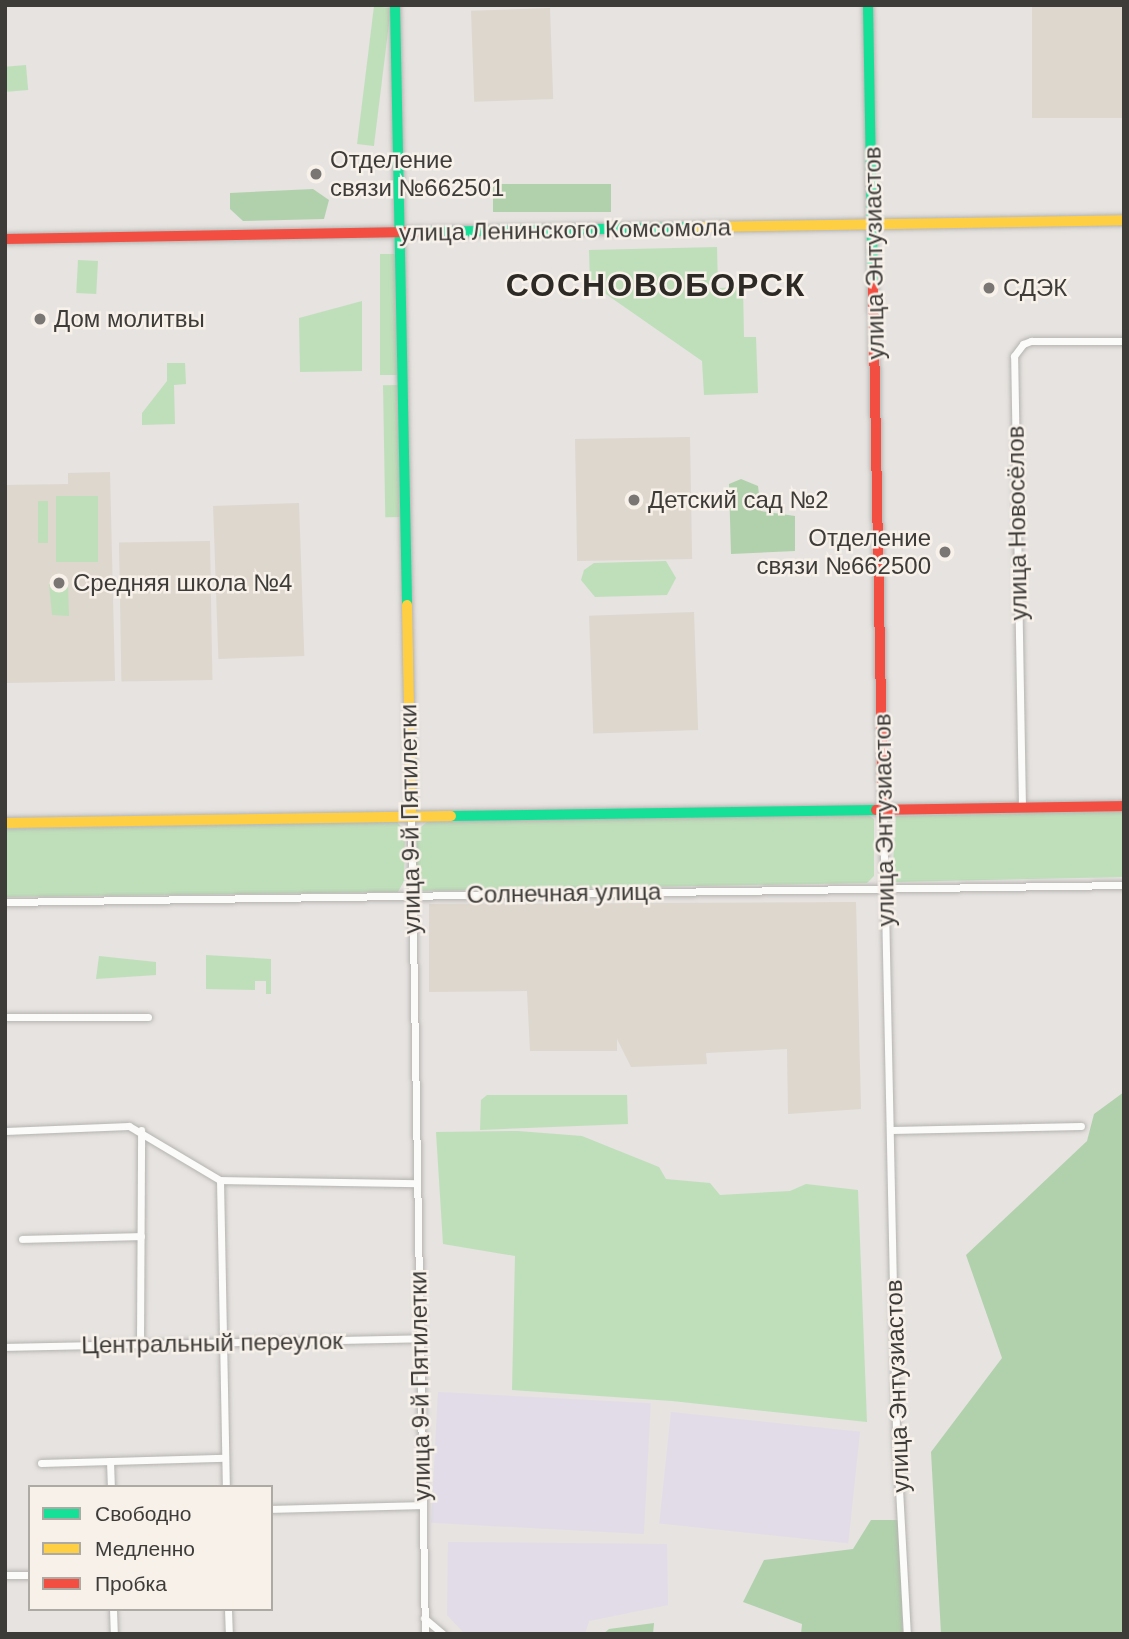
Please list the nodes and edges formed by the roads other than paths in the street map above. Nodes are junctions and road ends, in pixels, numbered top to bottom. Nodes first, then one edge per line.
1 (395, 5) edge
2 (868, 5) edge
3 (1124, 220) edge
4 (874, 225) junction
5 (400, 233) junction
6 (5, 239) edge
7 (1124, 341) edge
8 (1124, 806) edge
9 (1022, 807) junction
10 (883, 810) junction
11 (411, 817) junction
12 (5, 823) edge
13 (1124, 885) edge
14 (886, 888) junction
15 (411, 896) junction
16 (5, 902) edge
17 (5, 1017) edge
18 (148, 1017) dead end
19 (1081, 1126) dead end
20 (141, 1130) junction
21 (891, 1130) junction
22 (5, 1131) edge
23 (220, 1181) junction
24 (416, 1183) junction
25 (141, 1236) junction
26 (22, 1239) dead end
27 (419, 1338) junction
28 (220, 1340) junction
29 (140, 1343) junction
30 (5, 1348) edge
31 (225, 1458) junction
32 (110, 1461) junction
33 (41, 1463) dead end
34 (111, 1485) edge
35 (226, 1485) edge
36 (422, 1505) junction
37 (273, 1509) edge
38 (5, 1575) edge
39 (28, 1575) edge
40 (113, 1611) edge
41 (228, 1611) edge
42 (424, 1618) junction
43 (114, 1634) edge
44 (229, 1634) edge
45 (425, 1634) edge
46 (443, 1634) edge
47 (907, 1634) edge

1 - 5 street, улица 9-й Пятилетки
2 - 4 street, улица Энтузиастов
3 - 4 street, улица Ленинского Комсомола
4 - 5 street, улица Ленинского Комсомола
4 - 10 street, улица Энтузиастов
5 - 6 street, улица Ленинского Комсомола
5 - 11 street, улица 9-й Пятилетки
7 - 9 street, улица Новосёлов
8 - 9 street
9 - 10 street
10 - 11 street
10 - 14 street, улица Энтузиастов
11 - 12 street
11 - 15 street, улица 9-й Пятилетки
13 - 14 street, Солнечная улица
14 - 15 street, Солнечная улица
14 - 21 street, улица Энтузиастов
15 - 16 street, Солнечная улица
15 - 24 street, улица 9-й Пятилетки
17 - 18 street
19 - 21 street
20 - 22 street
20 - 23 street
20 - 25 street
21 - 47 street, улица Энтузиастов
23 - 24 street
23 - 28 street
24 - 27 street, улица 9-й Пятилетки
25 - 26 street
25 - 29 street
27 - 28 street, Центральный переулок
27 - 36 street, улица 9-й Пятилетки
28 - 29 street, Центральный переулок
28 - 31 street
29 - 30 street, Центральный переулок
31 - 32 street
31 - 35 street
32 - 33 street
32 - 34 street
36 - 37 street
36 - 42 street, улица 9-й Пятилетки
38 - 39 street
40 - 43 street
41 - 44 street
42 - 45 street, улица 9-й Пятилетки
42 - 46 street

